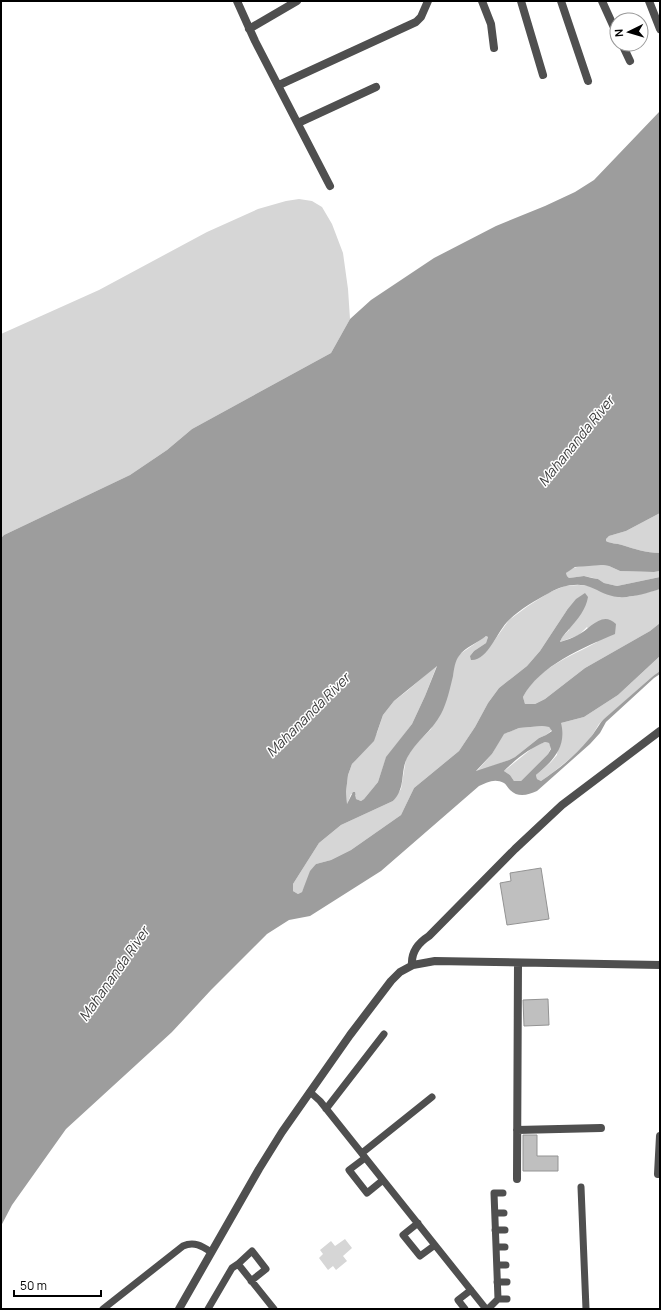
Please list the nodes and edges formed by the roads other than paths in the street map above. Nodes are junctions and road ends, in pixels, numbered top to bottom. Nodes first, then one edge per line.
1 (237, 1) edge
2 (297, 1) edge
3 (428, 1) edge
4 (482, 1) edge
5 (521, 1) edge
6 (562, 1) edge
7 (602, 1) edge
8 (649, 1) edge
9 (609, 16) edge
10 (249, 28) junction
11 (660, 29) edge
12 (494, 48) dead end
13 (626, 52) edge
14 (630, 60) dead end
15 (543, 74) dead end
16 (588, 81) dead end
17 (279, 85) junction
18 (376, 87) dead end
19 (298, 123) junction
20 (330, 186) dead end
21 (660, 730) edge
22 (518, 963) junction
23 (412, 965) junction
24 (660, 965) edge
25 (384, 1034) dead end
26 (310, 1092) junction
27 (432, 1097) dead end
28 (326, 1109) junction
29 (601, 1128) dead end
30 (518, 1130) junction
31 (660, 1136) edge
32 (363, 1155) junction
33 (658, 1174) dead end
34 (517, 1179) dead end
35 (383, 1180) junction
36 (581, 1187) dead end
37 (503, 1193) dead end
38 (495, 1213) junction
39 (504, 1213) dead end
40 (418, 1224) junction
41 (495, 1230) junction
42 (504, 1230) dead end
43 (435, 1245) junction
44 (505, 1247) dead end
45 (496, 1248) junction
46 (211, 1252) junction
47 (238, 1264) junction
48 (497, 1265) junction
49 (506, 1265) dead end
50 (252, 1281) junction
51 (497, 1282) junction
52 (507, 1282) dead end
53 (471, 1290) junction
54 (498, 1299) junction
55 (508, 1299) dead end
56 (271, 1308) edge
57 (103, 1309) edge
58 (179, 1309) edge
59 (208, 1309) edge
60 (466, 1309) edge
61 (487, 1309) edge
62 (586, 1309) edge

1 - 10 street
2 - 10 street
3 - 17 street
4 - 12 street
5 - 15 street
6 - 16 street
7 - 9 street
8 - 11 street
10 - 17 street
13 - 14 street
17 - 19 street
18 - 19 street
19 - 20 street
21 - 23 street
22 - 23 street
22 - 24 street
22 - 30 street
23 - 26 street
25 - 28 lane
26 - 28 lane
26 - 46 street
27 - 32 lane
28 - 32 lane
29 - 30 street
30 - 34 street
31 - 33 street
32 - 35 lane
32 - 35 lane
35 - 40 lane
36 - 62 lane
37 - 38 lane
38 - 39 lane
38 - 41 lane
40 - 43 lane
40 - 43 lane
41 - 42 lane
41 - 45 lane
43 - 53 lane
44 - 45 lane
45 - 48 lane
46 - 57 lane
46 - 58 street
47 - 50 lane
47 - 50 lane
47 - 59 lane
48 - 49 lane
48 - 51 lane
50 - 56 lane
51 - 52 lane
51 - 54 lane
53 - 60 lane
53 - 61 lane
54 - 55 lane
54 - 61 lane

